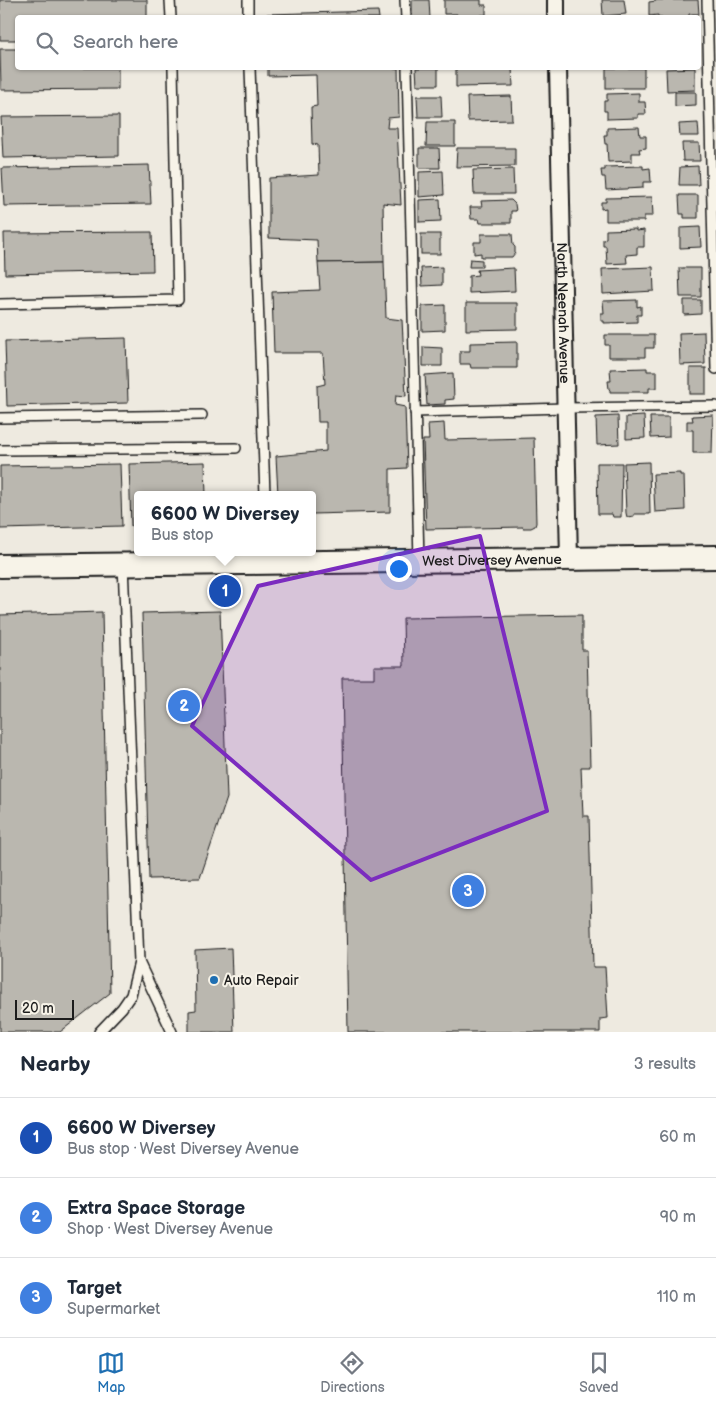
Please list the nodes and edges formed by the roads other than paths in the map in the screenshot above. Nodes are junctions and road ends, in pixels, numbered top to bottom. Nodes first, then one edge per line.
1 (170, 0) edge
2 (248, 0) edge
3 (405, 0) edge
4 (556, 0) edge
5 (707, 0) edge
6 (171, 15) edge
7 (248, 15) edge
8 (406, 15) edge
9 (556, 15) edge
10 (173, 70) edge
11 (250, 70) edge
12 (407, 70) edge
13 (558, 70) edge
14 (0, 304) edge
15 (716, 369) edge
16 (716, 406) edge
17 (566, 408) junction
18 (415, 412) junction
19 (202, 415) dead end
20 (0, 418) edge
21 (236, 448) dead end
22 (0, 450) edge
23 (265, 491) edge
24 (267, 557) edge
25 (716, 557) edge
26 (569, 559) junction
27 (419, 561) junction
28 (123, 564) junction
29 (0, 566) edge
30 (138, 962) junction
31 (99, 1032) edge
32 (172, 1032) edge

1 - 6 lane
2 - 7 lane
3 - 8 lane
4 - 9 street
5 - 15 lane
10 - 14 lane
11 - 23 lane
12 - 18 lane
13 - 17 street, North Neenah Avenue
16 - 17 lane
17 - 18 lane
17 - 26 street, North Neenah Avenue
18 - 27 lane
19 - 20 lane
21 - 22 lane
24 - 27 main road, West Diversey Avenue
24 - 28 main road, West Diversey Avenue
25 - 26 main road, West Diversey Avenue
26 - 27 main road, West Diversey Avenue
28 - 29 main road, West Diversey Avenue
28 - 30 lane
30 - 31 lane
30 - 32 lane

